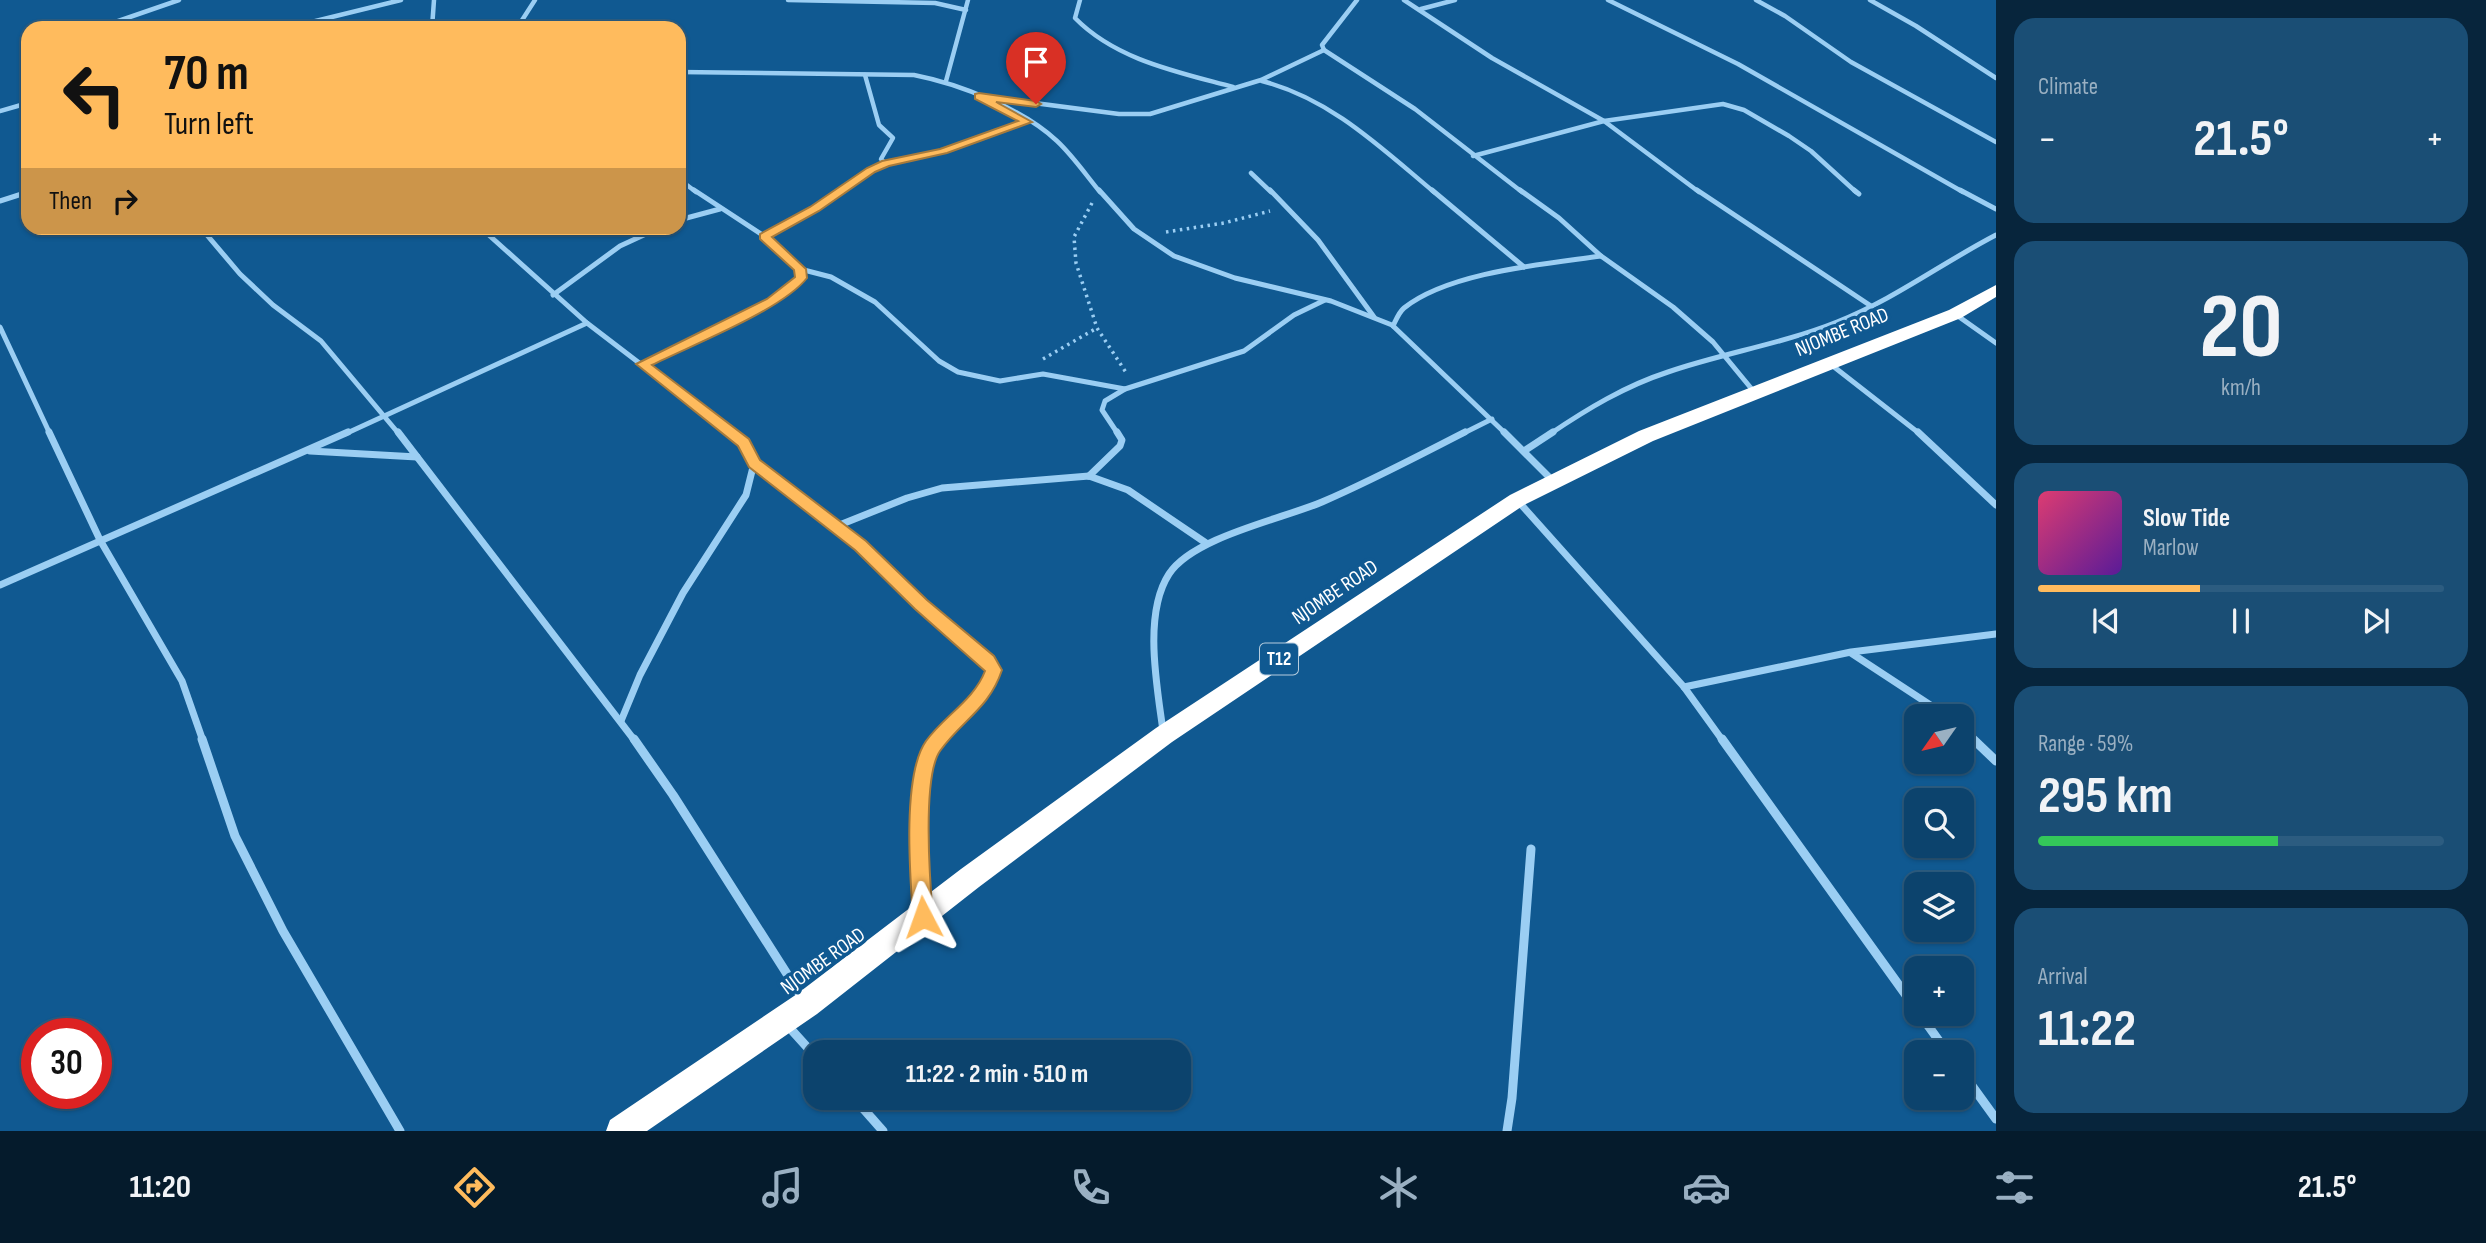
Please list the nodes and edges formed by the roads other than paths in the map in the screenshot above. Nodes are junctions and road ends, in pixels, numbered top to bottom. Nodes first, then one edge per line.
1 (178, 0) edge
2 (401, 0) edge
3 (434, 0) edge
4 (536, 0) edge
5 (788, 0) edge
6 (968, 0) edge
7 (1080, 0) edge
8 (1357, 0) edge
9 (1404, 0) edge
10 (1455, 0) edge
11 (1608, 0) edge
12 (1756, 0) edge
13 (1870, 0) edge
14 (966, 9) junction
15 (1421, 9) junction
16 (118, 21) edge
17 (316, 21) edge
18 (432, 21) edge
19 (522, 21) edge
20 (1324, 50) junction
21 (686, 72) edge
22 (864, 75) junction
23 (1996, 78) edge
24 (1261, 80) junction
25 (946, 81) junction
26 (1233, 87) junction
27 (979, 96) junction
28 (21, 105) edge
29 (0, 111) edge
30 (1604, 121) junction
31 (1026, 122) junction
32 (1996, 142) edge
33 (1473, 156) junction
34 (886, 164) junction
35 (1251, 173) dead end
36 (686, 184) edge
37 (21, 194) edge
38 (1858, 194) dead end
39 (0, 201) edge
40 (720, 209) junction
41 (1996, 209) edge
42 (686, 218) edge
43 (207, 235) edge
44 (489, 235) edge
45 (644, 235) edge
46 (1996, 235) edge
47 (764, 236) junction
48 (1601, 256) junction
49 (1524, 267) junction
50 (800, 269) junction
51 (1996, 290) edge
52 (553, 295) junction
53 (1325, 300) junction
54 (1871, 306) junction
55 (1955, 314) junction
56 (1374, 318) junction
57 (587, 323) junction
58 (1393, 326) junction
59 (0, 327) edge
60 (1996, 343) edge
61 (1725, 355) junction
62 (1829, 363) junction
63 (642, 364) junction
64 (1125, 389) junction
65 (1755, 393) junction
66 (384, 414) junction
67 (1492, 419) junction
68 (306, 451) junction
69 (1524, 452) junction
70 (417, 457) junction
71 (754, 463) junction
72 (1089, 476) junction
73 (1553, 481) junction
74 (1517, 500) junction
75 (1996, 505) edge
76 (837, 526) junction
77 (100, 540) junction
78 (1206, 543) junction
79 (0, 585) edge
80 (1996, 634) edge
81 (1851, 652) junction
82 (1684, 687) junction
83 (1929, 704) edge
84 (621, 721) junction
85 (1164, 736) junction
86 (1974, 740) edge
87 (1996, 761) edge
88 (1531, 849) dead end
89 (923, 917) junction
90 (1904, 992) edge
91 (807, 1004) junction
92 (783, 1021) junction
93 (803, 1042) edge
94 (1974, 1089) edge
95 (864, 1110) edge
96 (1996, 1119) edge
97 (400, 1131) edge
98 (621, 1131) edge
99 (883, 1131) edge
100 (1507, 1131) edge

1 - 16 street
2 - 17 street
3 - 18 street
4 - 19 street
5 - 14 street
6 - 14 street
7 - 26 street
8 - 20 street
9 - 15 street
10 - 15 street
11 - 41 street
12 - 32 street
13 - 23 street
14 - 25 street
15 - 30 street
20 - 24 street
20 - 33 street
21 - 22 street
22 - 25 street
22 - 34 street
24 - 26 street
24 - 49 street
25 - 27 street
26 - 27 street
27 - 31 street
28 - 29 street
30 - 33 street
30 - 38 street
30 - 54 street
31 - 34 street
31 - 53 street
33 - 48 street
34 - 47 street
35 - 56 street
36 - 40 street
37 - 39 street
40 - 42 street
40 - 47 street
43 - 66 street
44 - 52 street
45 - 52 street
46 - 54 street
47 - 50 street
48 - 49 street
48 - 61 street
49 - 58 street
50 - 63 street
50 - 64 street
51 - 55 highway, NJOMBE ROAD / T12
52 - 57 street
53 - 56 street
53 - 64 street
54 - 61 street
55 - 60 street
55 - 62 highway, NJOMBE ROAD / T12
56 - 58 street
57 - 63 street
57 - 66 street
58 - 67 street
59 - 77 street
61 - 65 street
61 - 69 street
62 - 65 highway, NJOMBE ROAD / T12
62 - 75 street
63 - 71 street
64 - 72 street
65 - 73 highway, NJOMBE ROAD / T12
66 - 68 street
66 - 70 street
67 - 69 street
67 - 78 street
68 - 70 street
68 - 77 street
69 - 73 street
70 - 84 street
71 - 76 street
71 - 84 street
72 - 76 street
72 - 78 street
73 - 74 highway, NJOMBE ROAD / T12
74 - 82 street
74 - 85 highway, NJOMBE ROAD / T12
76 - 89 street
77 - 79 street
77 - 97 street
78 - 85 street
80 - 81 street
81 - 82 street
81 - 83 street
82 - 90 street
84 - 91 street
85 - 89 highway, NJOMBE ROAD / T12
86 - 87 street
88 - 100 street
89 - 91 highway, NJOMBE ROAD / T12
91 - 92 highway, NJOMBE ROAD / T12
92 - 93 street
92 - 98 highway, NJOMBE ROAD / T12
94 - 96 street
95 - 99 street

